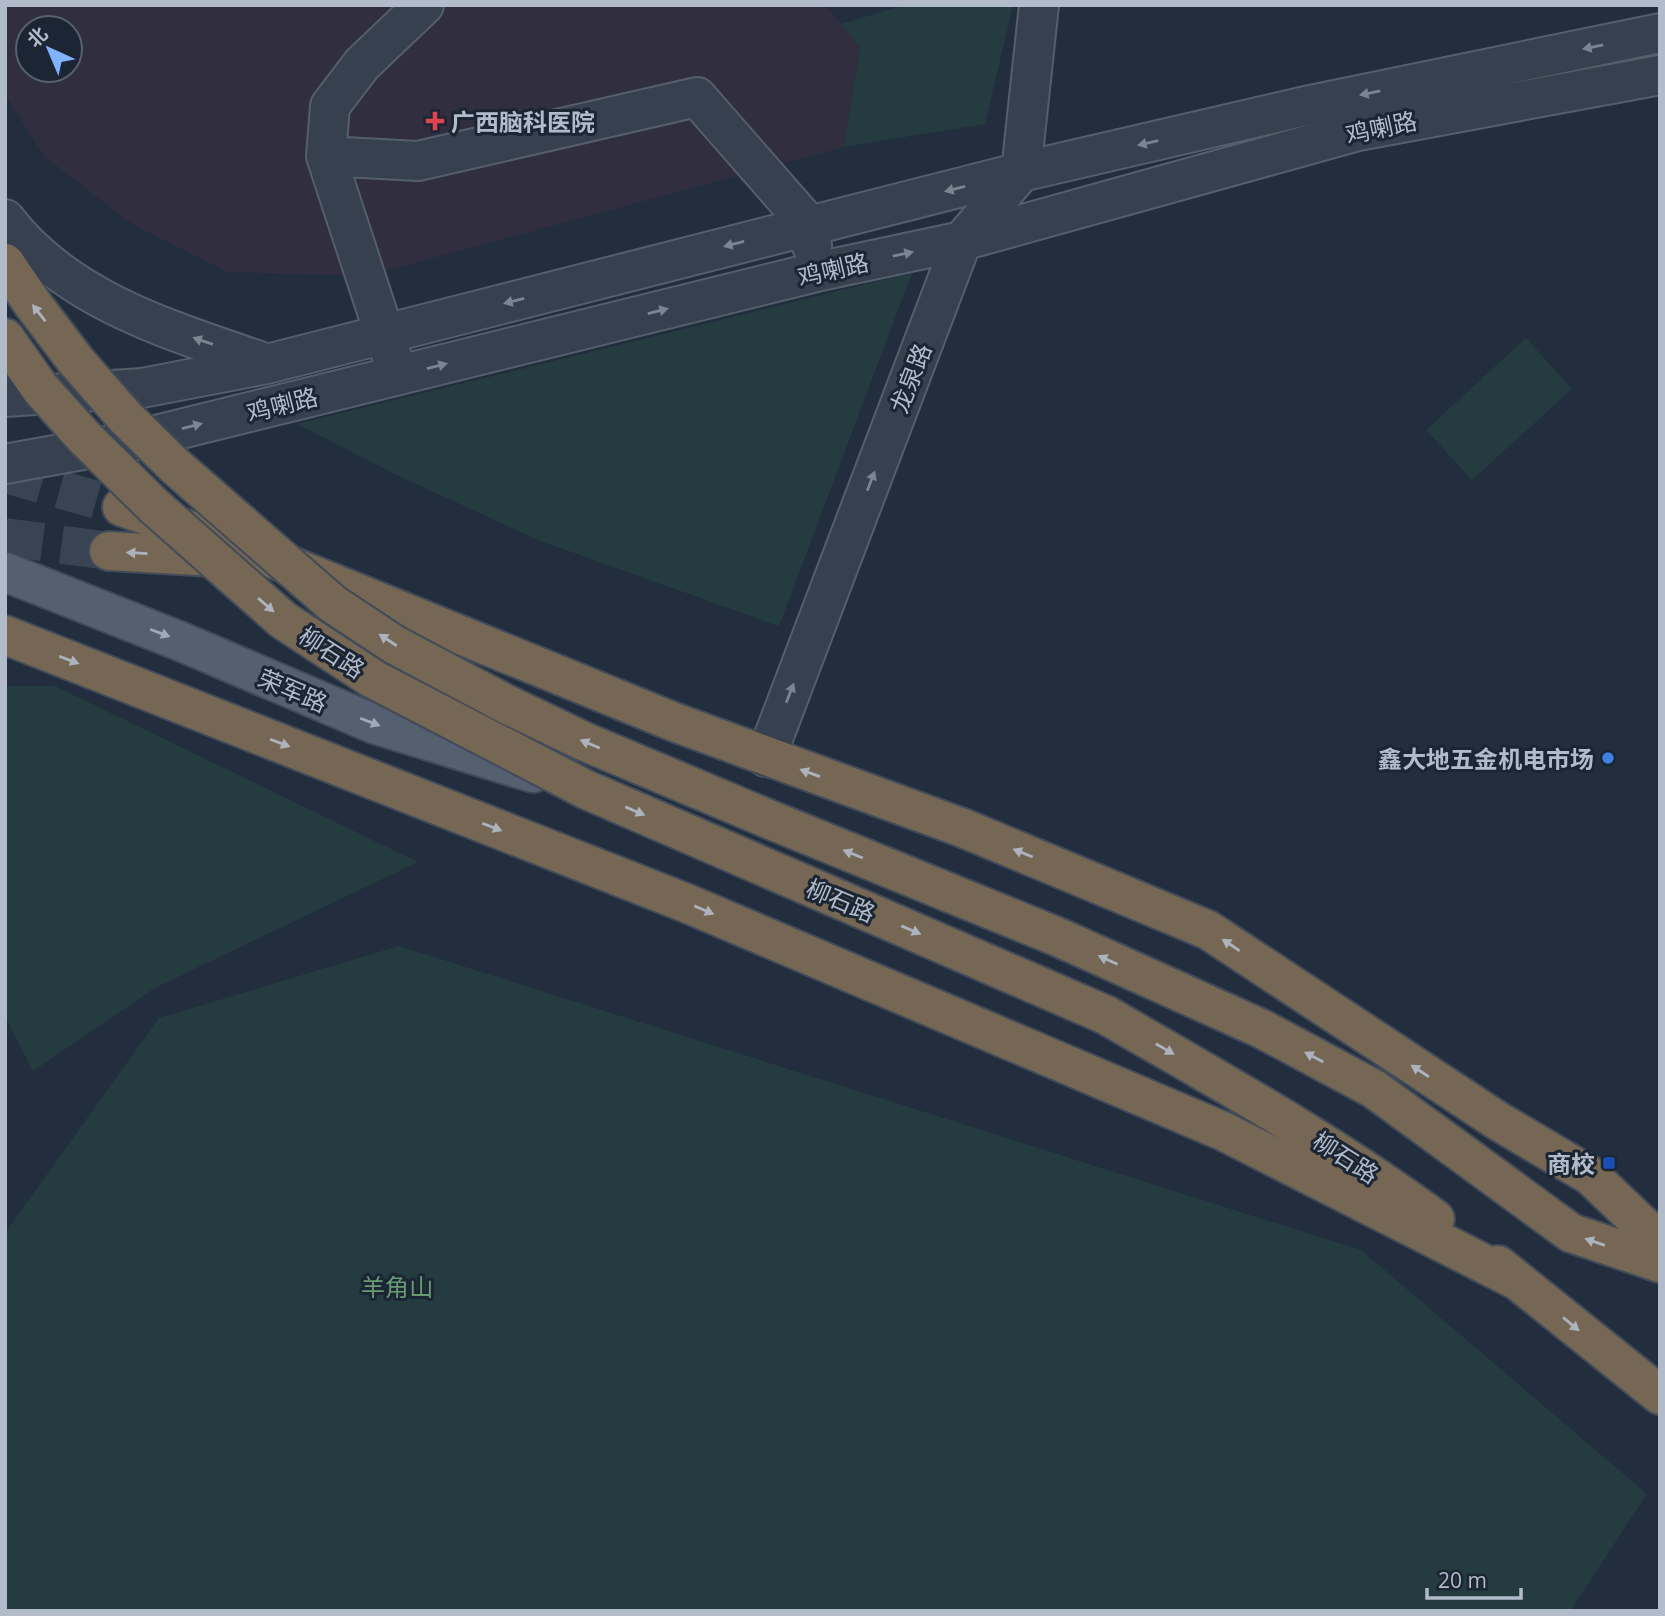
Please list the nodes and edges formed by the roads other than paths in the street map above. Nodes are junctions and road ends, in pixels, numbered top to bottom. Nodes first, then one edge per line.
1 (424, 5) edge
2 (1039, 5) edge
3 (1660, 33) edge
4 (1660, 75) edge
5 (326, 156) junction
6 (1021, 172) junction
7 (5, 219) edge
8 (809, 225) junction
9 (962, 241) junction
10 (5, 263) edge
11 (816, 272) junction
12 (386, 334) junction
13 (5, 338) edge
14 (267, 364) junction
15 (397, 376) junction
16 (23, 393) edge
17 (5, 464) edge
18 (122, 507) tunnel mouth
19 (109, 551) tunnel mouth
20 (279, 561) junction
21 (5, 572) edge
22 (5, 635) edge
23 (766, 757) junction
24 (587, 790) junction
25 (1374, 1089) junction
26 (1498, 1121) junction
27 (1660, 1242) edge
28 (1660, 1264) edge
29 (1518, 1281) junction
30 (1660, 1395) edge

1 - 5 street
2 - 6 street
3 -> 6 street, 鸡喇路
4 - 9 street, 鸡喇路
5 - 8 street
5 - 12 street
6 -> 8 street, 鸡喇路
6 - 9 street, 龙泉路
14 -> 7 street
8 - 11 street
8 -> 12 street, 鸡喇路
11 -> 9 street, 鸡喇路
23 -> 9 street, 龙泉路
25 -> 10 highway, 柳石路, bridge
15 -> 11 street, 鸡喇路
12 - 14 street, 鸡喇路
12 - 15 street
13 - 16 highway, 柳石路
14 - 16 street, 鸡喇路
17 -> 15 street, 鸡喇路
16 -> 24 highway, 柳石路, bridge
18 - 20 highway
20 -> 19 highway
20 - 23 highway
21 -> 24 main road, 荣军路, bridge
22 -> 29 highway
26 -> 23 highway
24 -> 29 highway, 柳石路, bridge
25 - 26 highway
28 -> 25 highway, 柳石路
26 - 27 highway
29 -> 30 highway, 柳石路

